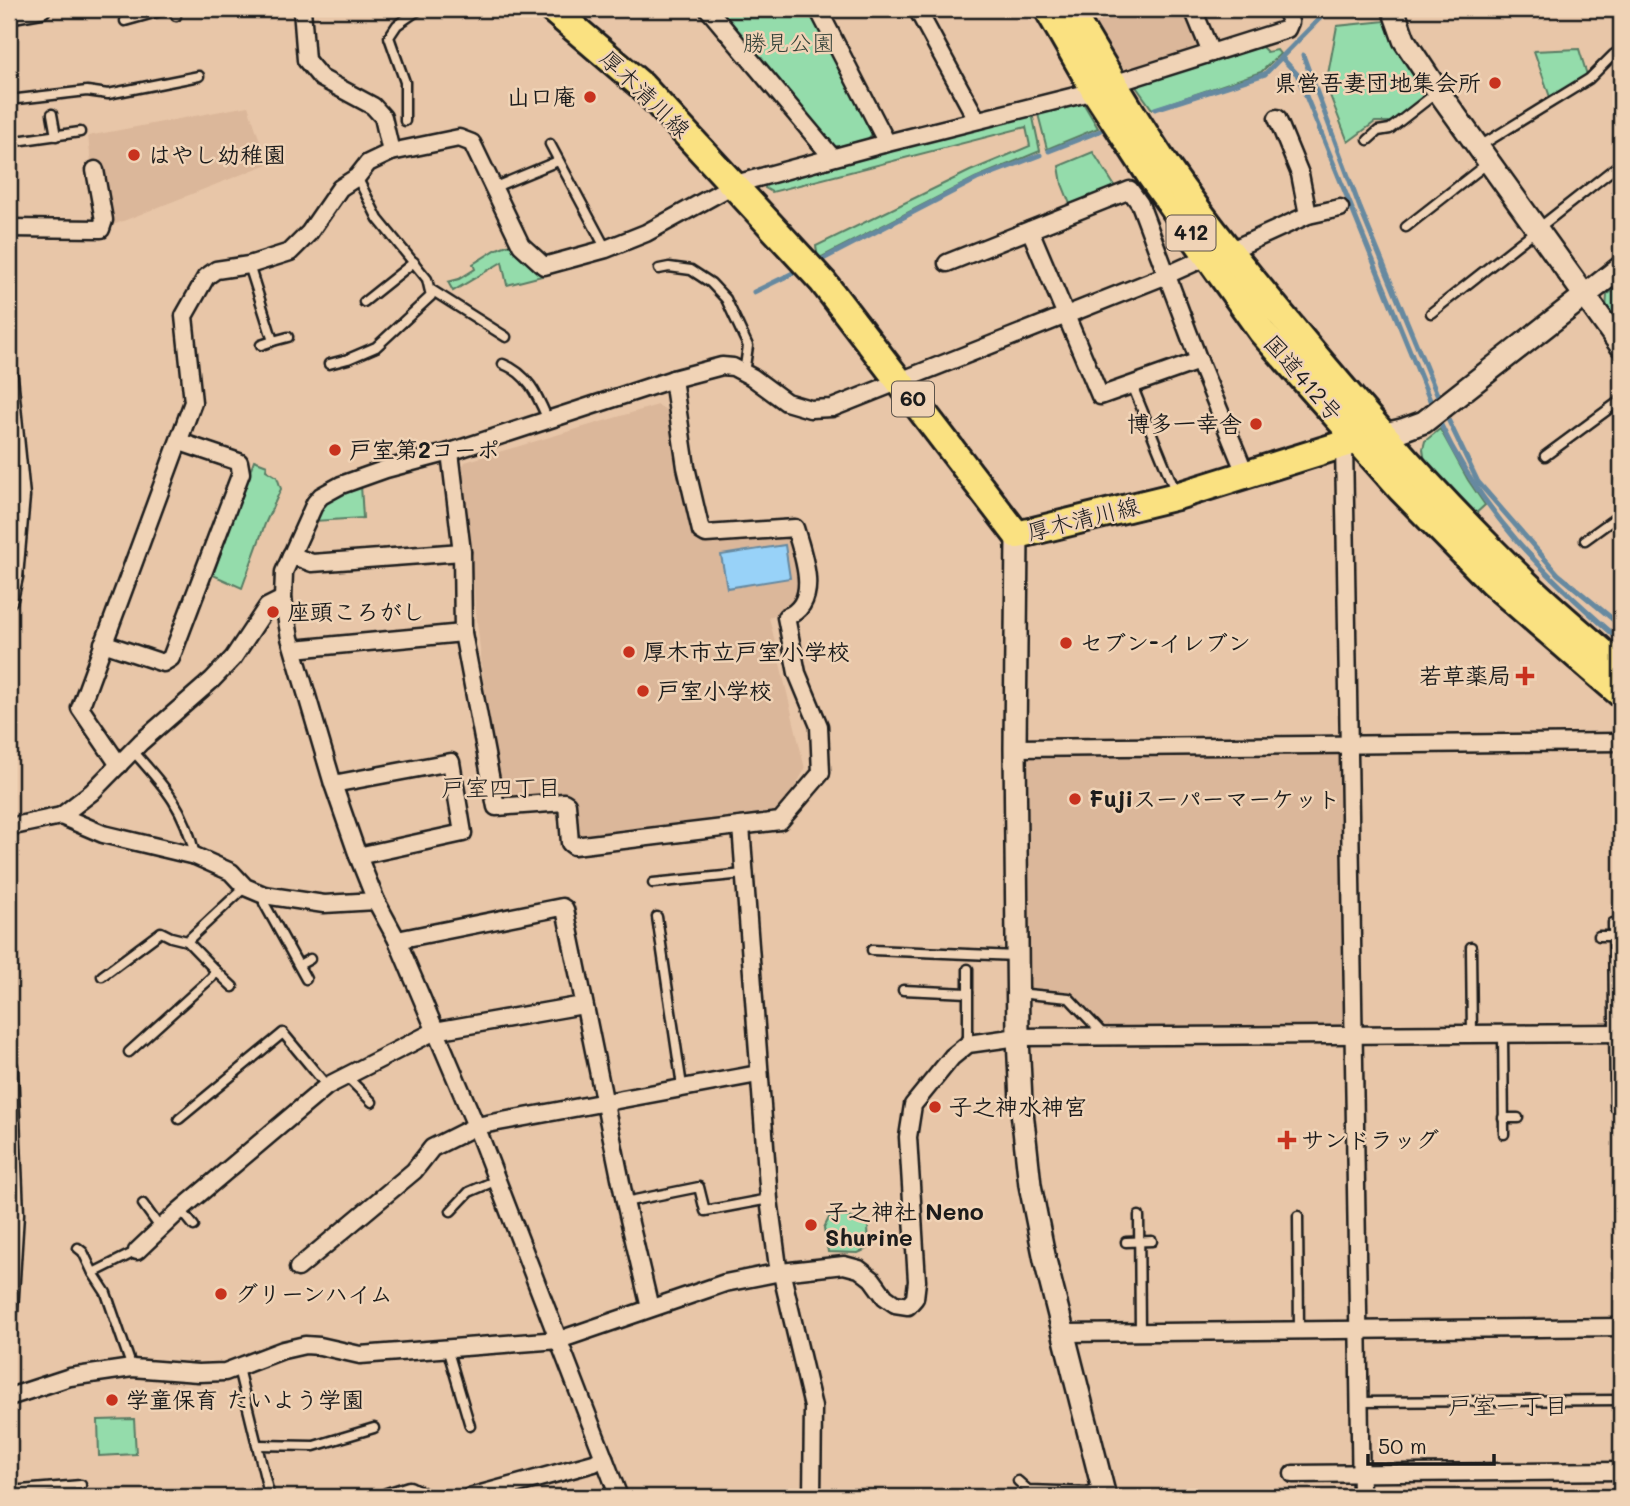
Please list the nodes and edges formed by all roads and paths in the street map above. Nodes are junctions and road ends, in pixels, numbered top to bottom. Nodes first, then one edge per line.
1 (42, 9) edge
2 (302, 9) edge
3 (420, 9) edge
4 (552, 9) edge
5 (708, 9) edge
6 (818, 9) edge
7 (917, 9) edge
8 (1048, 9) edge
9 (1069, 9) edge
10 (1192, 9) edge
11 (1284, 9) edge
12 (1393, 9) edge
13 (172, 11) edge
14 (137, 13) edge
15 (9, 15) edge
16 (125, 22) dead end
17 (1621, 50) edge
18 (1211, 53) junction
19 (184, 67) dead end
20 (199, 76) dead end
21 (185, 79) junction
22 (1104, 87) junction
23 (1438, 91) junction
24 (9, 100) edge
25 (52, 114) dead end
26 (1277, 118) dead end
27 (976, 120) junction
28 (405, 121) dead end
29 (80, 132) dead end
30 (56, 136) junction
31 (1368, 140) dead end
32 (9, 142) edge
33 (887, 143) junction
34 (550, 144) dead end
35 (391, 152) junction
36 (1485, 154) junction
37 (832, 157) junction
38 (558, 161) junction
39 (1621, 163) edge
40 (95, 170) dead end
41 (356, 177) junction
42 (735, 184) junction
43 (495, 187) junction
44 (1340, 208) dead end
45 (1308, 215) junction
46 (1406, 227) dead end
47 (9, 228) edge
48 (1538, 228) junction
49 (1030, 230) junction
50 (606, 249) junction
51 (1218, 254) junction
52 (414, 262) junction
53 (947, 263) dead end
54 (248, 265) junction
55 (1621, 267) edge
56 (659, 269) dead end
57 (1167, 275) junction
58 (430, 289) junction
59 (1586, 295) junction
60 (364, 302) dead end
61 (1431, 313) dead end
62 (1066, 314) junction
63 (288, 337) dead end
64 (506, 337) dead end
65 (273, 341) junction
66 (261, 345) dead end
67 (1621, 346) edge
68 (1199, 361) junction
69 (328, 364) dead end
70 (503, 364) dead end
71 (744, 373) junction
72 (9, 377) edge
73 (673, 379) junction
74 (901, 381) junction
75 (1132, 385) junction
76 (1621, 400) edge
77 (548, 420) junction
78 (1361, 439) junction
79 (180, 442) junction
80 (450, 452) junction
81 (1545, 456) dead end
82 (1245, 473) junction
83 (1177, 496) junction
84 (1621, 514) edge
85 (1017, 536) junction
86 (1585, 540) dead end
87 (462, 552) junction
88 (291, 555) junction
89 (9, 599) edge
90 (283, 599) junction
91 (463, 633) junction
92 (103, 643) junction
93 (294, 649) junction
94 (1621, 668) edge
95 (1621, 694) edge
96 (1621, 742) edge
97 (1349, 744) junction
98 (1015, 748) junction
99 (133, 751) junction
100 (119, 765) junction
101 (333, 784) junction
102 (61, 816) junction
103 (741, 826) junction
104 (9, 827) edge
105 (195, 856) junction
106 (358, 856) junction
107 (744, 874) junction
108 (653, 883) dead end
109 (246, 887) junction
110 (264, 895) junction
111 (376, 901) junction
112 (657, 917) dead end
113 (1613, 923) dead end
114 (1600, 936) dead end
115 (1613, 936) junction
116 (397, 940) junction
117 (187, 941) junction
118 (1471, 947) dead end
119 (872, 950) dead end
120 (1017, 956) junction
121 (310, 959) dead end
122 (299, 965) junction
123 (215, 970) junction
124 (968, 970) dead end
125 (102, 976) dead end
126 (306, 979) dead end
127 (233, 987) dead end
128 (903, 990) dead end
129 (968, 993) junction
130 (1017, 993) junction
131 (583, 1005) junction
132 (435, 1031) junction
133 (1618, 1033) edge
134 (1503, 1034) junction
135 (1472, 1035) junction
136 (1352, 1036) junction
137 (1018, 1037) junction
138 (1106, 1037) junction
139 (968, 1044) junction
140 (129, 1052) dead end
141 (9, 1067) edge
142 (758, 1074) junction
143 (346, 1076) junction
144 (327, 1086) junction
145 (682, 1086) junction
146 (604, 1101) junction
147 (372, 1102) dead end
148 (1615, 1107) dead end
149 (1503, 1118) junction
150 (1518, 1118) dead end
151 (178, 1119) dead end
152 (476, 1126) junction
153 (1504, 1134) dead end
154 (497, 1180) junction
155 (769, 1199) junction
156 (625, 1202) junction
157 (143, 1204) dead end
158 (181, 1210) junction
159 (451, 1211) dead end
160 (12, 1214) edge
161 (1139, 1216) dead end
162 (1298, 1216) dead end
163 (194, 1226) dead end
164 (161, 1229) junction
165 (1126, 1241) dead end
166 (1139, 1241) junction
167 (1152, 1241) dead end
168 (78, 1248) dead end
169 (137, 1251) joint
170 (308, 1265) dead end
171 (781, 1272) junction
172 (93, 1273) junction
173 (650, 1308) junction
174 (9, 1311) edge
175 (1621, 1326) edge
176 (1359, 1329) junction
177 (1298, 1330) junction
178 (1140, 1332) junction
179 (1065, 1333) junction
180 (559, 1340) junction
181 (447, 1348) junction
182 (238, 1367) junction
183 (132, 1368) junction
184 (9, 1397) edge
185 (1621, 1399) edge
186 (1360, 1402) junction
187 (470, 1426) dead end
188 (374, 1429) dead end
189 (257, 1446) junction
190 (604, 1457) junction
191 (1621, 1471) edge
192 (1361, 1473) junction
193 (1293, 1474) dead end
194 (1018, 1481) dead end
195 (81, 1485) dead end
196 (9, 1491) edge
197 (1103, 1492) edge
198 (269, 1494) dead end
199 (618, 1495) edge
200 (387, 1497) edge
201 (422, 1497) edge
202 (470, 1497) edge
203 (591, 1497) edge
204 (812, 1497) edge
205 (1361, 1497) edge

1 - 15 street
2 - 35 street
3 - 28 lane
4 - 42 main road, 厚木清川線 / 60
5 - 37 street
6 - 33 street
7 - 27 street
8 - 22 main road, 国道412号 / 412
9 - 22 main road, 国道412号 / 412
10 - 18 street
11 - 18 street
12 - 23 street
13 - 14 lane
14 - 16 lane
17 - 36 lane
18 - 22 street
19 - 21 lane
20 - 21 lane
21 - 24 lane
22 - 27 street
22 - 51 main road, 国道412号 / 412
23 - 31 lane
23 - 36 street
25 - 30 lane
26 - 45 street
27 - 33 street
29 - 30 lane
30 - 32 lane
33 - 37 street
34 - 38 lane
35 - 41 street
35 - 43 street
36 - 46 lane
36 - 48 street
37 - 42 street
38 - 43 lane
38 - 50 lane
39 - 48 lane
40 - 47 street
41 - 52 lane
41 - 54 street
42 - 50 street
42 - 74 main road, 厚木清川線 / 60
43 - 50 street
44 - 45 street
45 - 51 street
48 - 59 street
48 - 61 lane
49 - 53 street
49 - 57 street
49 - 62 street
51 - 57 street
51 - 78 main road, 国道412号 / 412
52 - 58 lane
52 - 60 lane
54 - 65 lane
54 - 79 street
55 - 59 street
56 - 71 lane
57 - 62 street
57 - 68 street
58 - 64 lane
58 - 69 lane
59 - 67 street
59 - 78 street
62 - 74 street
62 - 75 street
63 - 65 lane
65 - 66 lane
68 - 75 street
68 - 82 street
70 - 77 lane
71 - 73 street
71 - 74 street
72 - 89 street
73 - 77 street
73 - 103 street
74 - 85 main road, 厚木清川線 / 60
75 - 83 lane
76 - 81 lane
77 - 80 street
78 - 82 main road, 厚木清川線
78 - 94 main road, 国道412号 / 412
78 - 95 main road, 国道412号 / 412
78 - 97 street
79 - 92 street
79 - 92 street
80 - 87 street
80 - 88 street
82 - 83 main road, 厚木清川線
83 - 85 main road, 厚木清川線
84 - 86 lane
85 - 98 street
87 - 88 street
87 - 91 street
88 - 90 street
90 - 93 street
90 - 99 street
91 - 93 street
91 - 103 street
92 - 100 street
93 - 101 street
96 - 97 street
97 - 98 street
97 - 136 street
98 - 120 street
99 - 100 street
99 - 105 lane
100 - 102 street
101 - 106 street
101 - 106 street
102 - 104 street
102 - 105 street
103 - 107 street
105 - 109 street
106 - 111 street
107 - 108 lane
107 - 142 street
109 - 110 street
109 - 117 lane
110 - 111 street
110 - 122 lane
111 - 116 street
112 - 145 lane
113 - 115 lane
114 - 115 lane
115 - 133 lane
116 - 131 street
116 - 132 street
117 - 123 lane
117 - 125 lane
118 - 135 lane
119 - 120 lane
120 - 130 street
121 - 122 lane
122 - 126 lane
123 - 127 lane
123 - 140 lane
124 - 129 lane
128 - 129 lane
129 - 139 lane
130 - 137 street
130 - 138 lane
131 - 132 street
131 - 146 street
132 - 143 street
132 - 152 street
133 - 134 street
133 - 148 lane
134 - 135 street
134 - 149 lane
135 - 136 street
136 - 138 street
136 - 176 street
137 - 138 street
137 - 139 street
137 - 179 street
139 - 171 street
141 - 160 street
142 - 145 street
142 - 155 street
143 - 144 street
143 - 147 lane
144 - 151 lane
144 - 158 street
145 - 146 street
146 - 152 street
146 - 156 street
149 - 150 lane
149 - 153 lane
152 - 154 street
152 - 170 street
154 - 159 lane
154 - 180 street
155 - 156 lane
155 - 171 street
156 - 173 street
157 - 164 lane
158 - 163 lane
158 - 164 street
160 - 174 street
161 - 166 lane
162 - 177 lane
164 - 169 street
165 - 166 lane
166 - 167 lane
166 - 178 lane
168 - 172 lane
169 - 172 lane
171 - 173 street
171 - 204 street
172 - 183 lane
173 - 180 street
175 - 176 street
176 - 177 street
176 - 186 street
177 - 178 street
178 - 179 street
179 - 197 street
180 - 181 street
180 - 190 street
181 - 182 street
181 - 187 lane
182 - 183 street
182 - 189 lane
183 - 184 street
185 - 186 lane
186 - 192 street
188 - 189 lane
189 - 198 lane
190 - 199 street
190 - 202 street
191 - 192 street
192 - 193 street
192 - 205 street
194 - 197 lane
195 - 196 lane
199 - 203 lane
200 - 201 street

